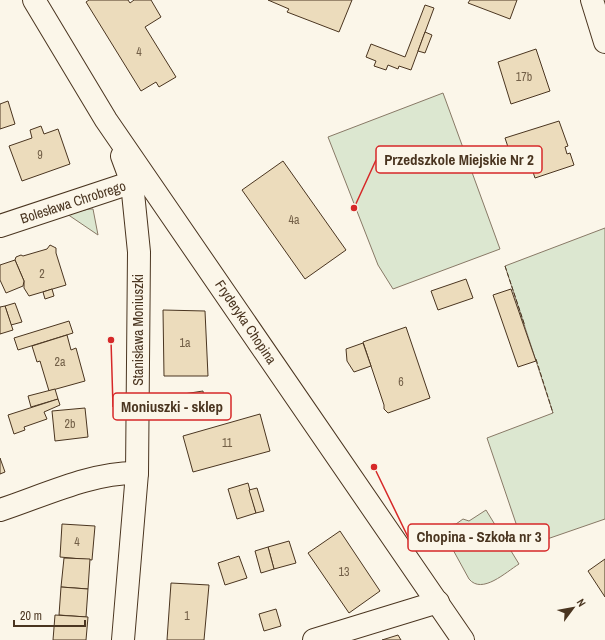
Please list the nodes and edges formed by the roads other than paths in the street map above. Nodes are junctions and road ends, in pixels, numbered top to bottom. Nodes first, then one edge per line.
1 (34, 0) edge
2 (592, 0) edge
3 (605, 42) edge
4 (139, 180) junction
5 (0, 226) edge
6 (138, 473) junction
7 (0, 510) edge
8 (438, 602) junction
9 (123, 640) edge
10 (314, 640) edge
11 (464, 640) edge

1 - 4 street, Fryderyka Chopina
2 - 3 street
4 - 5 street, Bolesława Chrobrego
4 - 6 street, Stanisława Moniuszki
4 - 8 street, Fryderyka Chopina
6 - 7 street
6 - 9 street, Stanisława Moniuszki
8 - 10 street
8 - 11 street, Fryderyka Chopina

